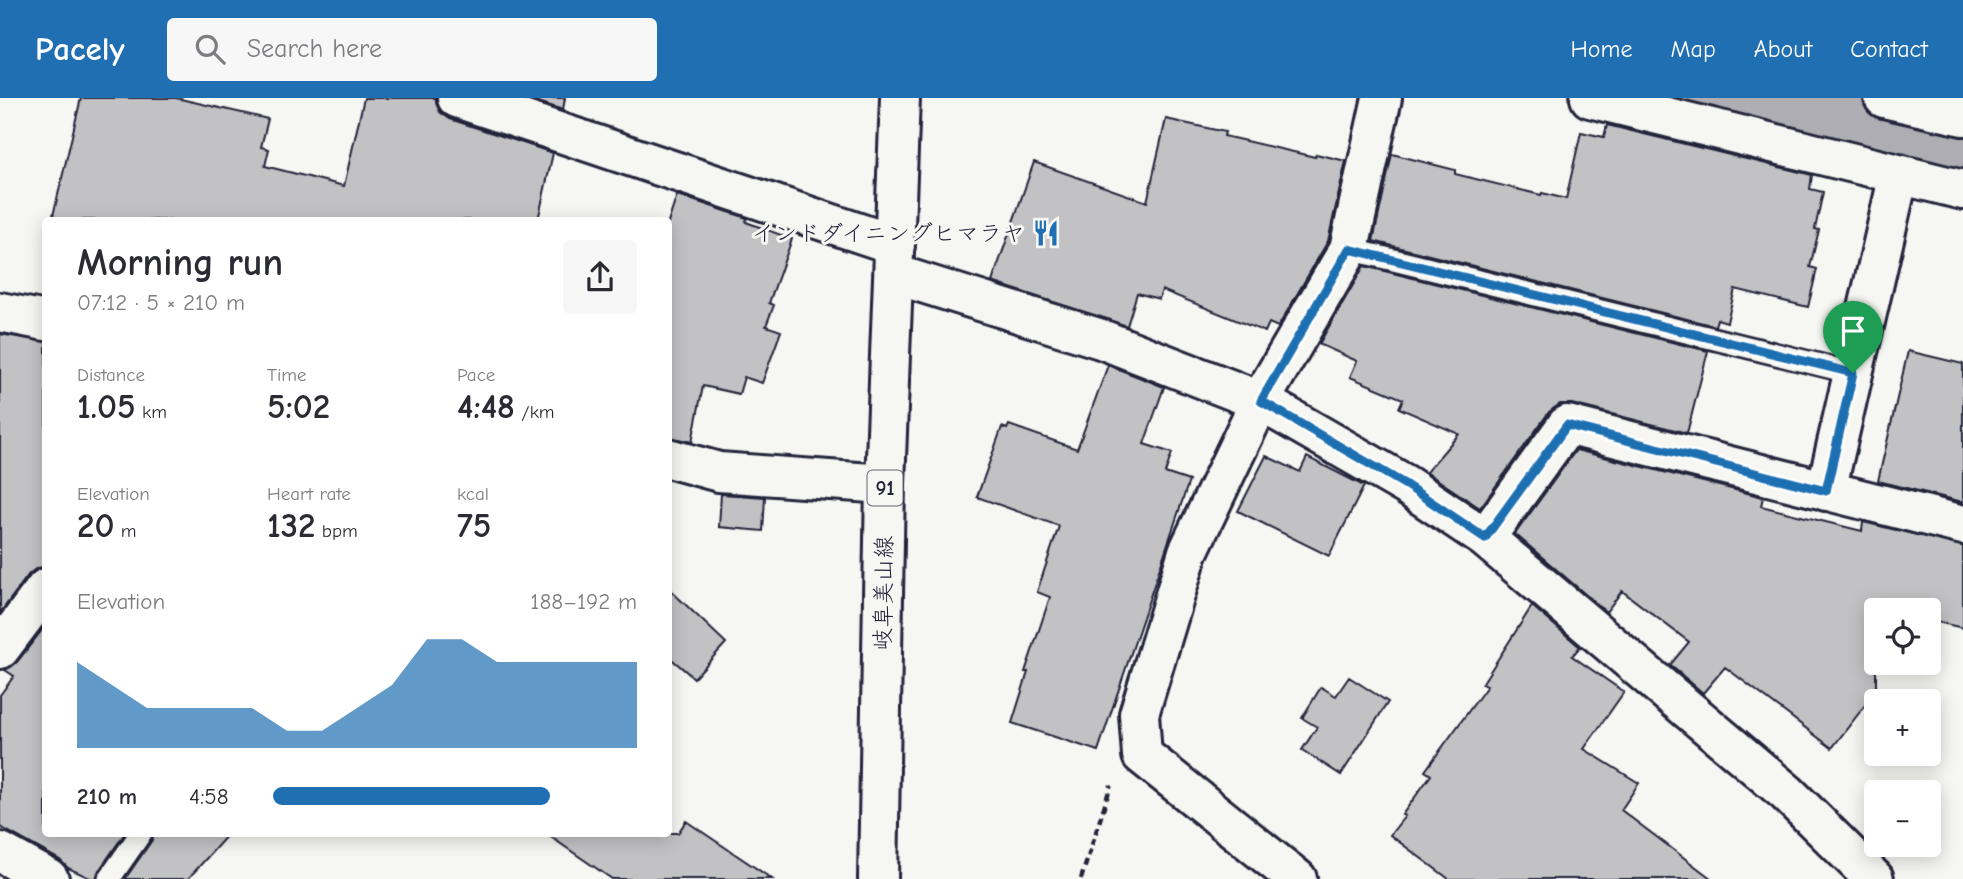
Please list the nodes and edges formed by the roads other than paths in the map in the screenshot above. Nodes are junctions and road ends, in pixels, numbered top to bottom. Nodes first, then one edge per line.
1 (457, 98) edge
2 (900, 98) edge
3 (1382, 98) edge
4 (1590, 98) edge
5 (1884, 98) edge
6 (1945, 108) edge
7 (1899, 173) junction
8 (1963, 190) edge
9 (1349, 249) junction
10 (895, 260) junction
11 (0, 312) edge
12 (42, 320) edge
13 (1853, 373) junction
14 (1261, 401) junction
15 (672, 459) edge
16 (885, 484) junction
17 (1826, 491) junction
18 (1963, 526) edge
19 (1485, 538) junction
20 (42, 594) edge
21 (0, 649) edge
22 (138, 837) edge
23 (0, 852) edge
24 (49, 879) edge
25 (109, 879) edge
26 (878, 879) edge
27 (1297, 879) edge
28 (1874, 879) edge

1 - 10 street
2 - 10 street, 岐阜美山線 / 91
3 - 9 street
4 - 7 street
5 - 6 street
7 - 8 street
7 - 13 street
9 - 13 lane
9 - 14 street
10 - 14 street
10 - 16 street, 岐阜美山線 / 91
11 - 12 street
13 - 17 street
14 - 19 street
14 - 27 street
15 - 16 street
16 - 26 street, 岐阜美山線 / 91
17 - 18 street
17 - 19 street
19 - 28 street
20 - 21 street
22 - 25 lane
23 - 24 street

